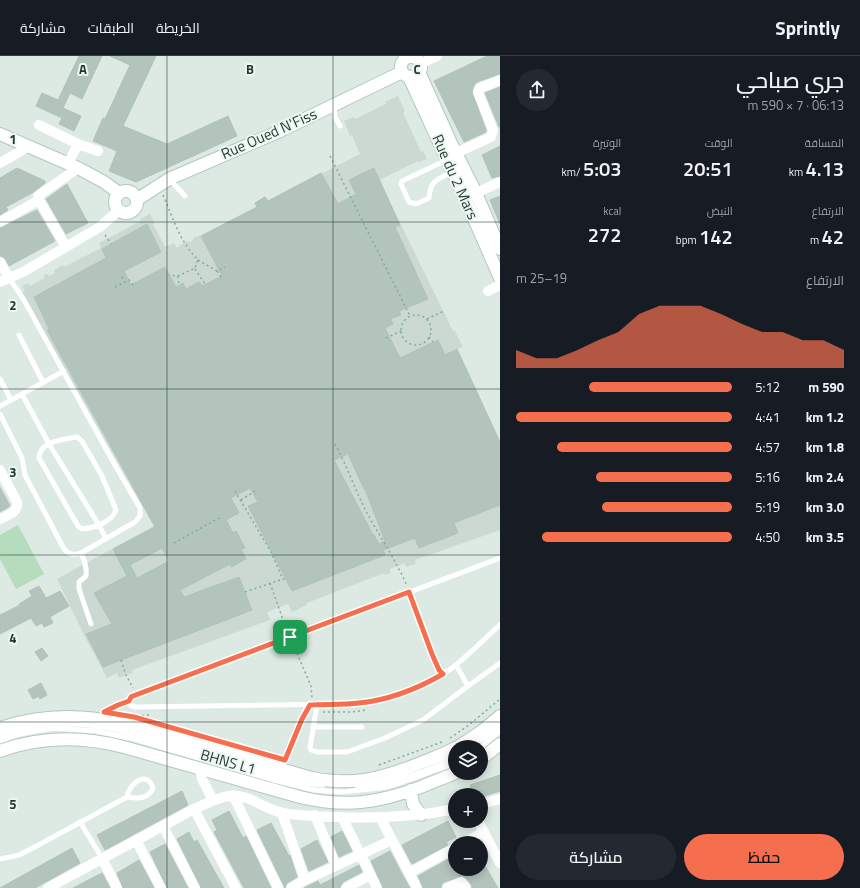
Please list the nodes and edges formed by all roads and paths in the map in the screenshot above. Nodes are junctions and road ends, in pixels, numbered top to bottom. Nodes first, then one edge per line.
1 (437, 56) edge
2 (406, 57) edge
3 (413, 71) junction
4 (500, 80) edge
5 (334, 105) junction
6 (39, 125) dead end
7 (340, 126) dead end
8 (0, 134) edge
9 (78, 144) junction
10 (28, 147) junction
11 (98, 152) dead end
12 (330, 156) dead end
13 (452, 156) junction
14 (0, 163) edge
15 (73, 166) junction
16 (453, 172) junction
17 (164, 182) junction
18 (500, 182) edge
19 (119, 193) junction
20 (476, 193) junction
21 (185, 196) dead end
22 (138, 199) junction
23 (39, 200) junction
24 (119, 210) junction
25 (0, 222) edge
26 (66, 247) junction
27 (500, 249) edge
28 (198, 260) junction
29 (0, 262) edge
30 (225, 267) dead end
31 (195, 268) junction
32 (217, 271) junction
33 (169, 275) dead end
34 (178, 276) junction
35 (221, 276) dead end
36 (122, 277) dead end
37 (500, 278) edge
38 (4, 280) edge
39 (125, 283) junction
40 (205, 284) dead end
41 (133, 285) dead end
42 (179, 285) dead end
43 (500, 285) edge
44 (115, 287) dead end
45 (488, 291) dead end
46 (444, 311) dead end
47 (410, 316) junction
48 (426, 320) junction
49 (401, 331) junction
50 (19, 336) dead end
51 (429, 336) junction
52 (386, 338) dead end
53 (433, 342) dead end
54 (64, 371) junction
55 (0, 379) edge
56 (43, 382) junction
57 (22, 394) junction
58 (11, 400) junction
59 (0, 406) edge
60 (0, 414) edge
61 (49, 444) junction
62 (335, 444) dead end
63 (1, 475) edge
64 (235, 490) dead end
65 (255, 491) dead end
66 (241, 500) junction
67 (221, 517) dead end
68 (0, 519) edge
69 (99, 525) junction
70 (106, 539) junction
71 (174, 543) dead end
72 (80, 553) junction
73 (500, 558) edge
74 (286, 578) dead end
75 (283, 579) junction
76 (270, 583) junction
77 (245, 592) dead end
78 (409, 592) junction
79 (91, 624) dead end
80 (500, 625) edge
81 (290, 637) junction
82 (121, 660) dead end
83 (500, 663) edge
84 (456, 665) junction
85 (443, 674) junction
86 (132, 686) dead end
87 (468, 686) junction
88 (500, 699) edge
89 (129, 701) junction
90 (310, 705) junction
91 (317, 705) junction
92 (500, 716) edge
93 (134, 717) dead end
94 (98, 719) junction
95 (141, 719) dead end
96 (500, 725) edge
97 (362, 726) dead end
98 (313, 727) junction
99 (0, 728) edge
100 (500, 731) edge
101 (0, 736) edge
102 (468, 740) edge
103 (481, 740) edge
104 (0, 741) edge
105 (488, 741) edge
106 (500, 744) edge
107 (0, 751) edge
108 (448, 752) edge
109 (488, 753) edge
110 (448, 760) edge
111 (291, 762) dead end
112 (378, 766) dead end
113 (448, 766) edge
114 (200, 770) junction
115 (448, 776) edge
116 (411, 790) junction
117 (233, 795) junction
118 (127, 797) junction
119 (500, 799) edge
120 (213, 800) junction
121 (488, 802) edge
122 (194, 809) junction
123 (448, 810) edge
124 (282, 813) junction
125 (315, 815) junction
126 (421, 815) junction
127 (342, 817) junction
128 (380, 817) junction
129 (80, 822) junction
130 (163, 826) junction
131 (482, 828) edge
132 (484, 832) junction
133 (477, 836) edge
134 (136, 840) junction
135 (392, 840) junction
136 (448, 852) edge
137 (361, 855) junction
138 (102, 858) junction
139 (0, 859) edge
140 (500, 863) edge
141 (336, 866) junction
142 (409, 873) junction
143 (370, 875) junction
144 (305, 880) junction
145 (48, 888) edge
146 (117, 888) edge
147 (161, 888) edge
148 (195, 888) edge
149 (236, 888) edge
150 (278, 888) edge
151 (291, 888) edge
152 (346, 888) edge
153 (377, 888) edge
154 (417, 888) edge
155 (447, 888) edge
156 (466, 888) edge

1 - 3 street
2 - 3 street
3 - 5 street, Rue Oued N'Fiss
3 - 13 street, Rue du 2 Mars
4 - 13 street
5 - 7 lane
5 - 17 street, Rue Oued N'Fiss
6 - 9 street
8 - 10 street
9 - 11 street
9 - 15 street
10 - 14 street
10 - 15 street
12 - 47 path
13 - 16 street, Rue du 2 Mars
13 - 16 lane
13 - 20 street, Rue du 2 Mars
15 - 19 street
15 - 23 street
16 - 37 street, Rue du 2 Mars
17 - 21 lane
17 - 22 street, Rue Oued N'Fiss
17 - 28 path
18 - 20 street
19 - 22 street
19 - 24 street
20 - 27 street, Rue du 2 Mars
22 - 24 street
23 - 25 street
23 - 26 street
24 - 26 street
26 - 38 street
28 - 31 path
28 - 32 path
29 - 38 street
30 - 32 path
31 - 34 path
31 - 40 path
32 - 35 path
33 - 34 path
34 - 42 path
36 - 39 path
38 - 54 lane
39 - 41 path
39 - 44 path
43 - 45 street
46 - 48 path
47 - 48 path
47 - 49 path
48 - 51 path
49 - 51 path
49 - 52 path
50 - 56 lane
51 - 53 path
54 - 56 lane
54 - 70 lane
55 - 58 lane
56 - 57 lane
57 - 58 lane
57 - 61 lane
58 - 59 lane
60 - 72 lane
61 - 69 lane
61 - 69 lane
61 - 69 lane
62 - 78 path
63 - 68 street
64 - 66 path
65 - 66 path
66 - 75 path
67 - 71 path
69 - 70 lane
70 - 72 lane
72 - 79 lane
73 - 78 lane
74 - 75 path
75 - 76 path
76 - 77 path
76 - 81 path
78 - 81 lane
78 - 85 path
80 - 84 lane
81 - 89 lane
81 - 90 path
82 - 86 path
83 - 87 lane
84 - 85 lane
84 - 87 lane
85 - 91 lane
87 - 98 lane
88 - 112 path
89 - 90 lane
89 - 94 lane
90 - 91 lane
90 - 111 path
91 - 98 lane
92 - 102 street
93 - 95 path
94 - 99 street
94 - 108 street
96 - 103 lane
97 - 98 lane
100 - 105 lane
101 - 110 lane, BHNS L1
104 - 113 lane, BHNS L1
106 - 109 street
107 - 114 street
114 - 116 street
114 - 120 street
115 - 116 street
116 - 126 street
117 - 120 street
117 - 124 street
117 - 150 street
118 - 118 lane
118 - 129 lane
119 - 121 street
120 - 122 street
122 - 130 street
122 - 149 street
123 - 126 street
124 - 125 street
124 - 144 street
125 - 127 street
125 - 141 street
126 - 128 street
127 - 128 street
127 - 137 street
128 - 135 street
129 - 138 lane
129 - 139 lane
130 - 134 street
130 - 148 street
131 - 132 street
132 - 133 street
132 - 140 street
134 - 138 street
134 - 147 street
135 - 137 street
135 - 142 street
136 - 142 street
137 - 141 street
137 - 143 street
138 - 145 street
138 - 146 street
141 - 144 street
142 - 154 street
143 - 152 street
143 - 153 street
144 - 151 street
155 - 156 street

